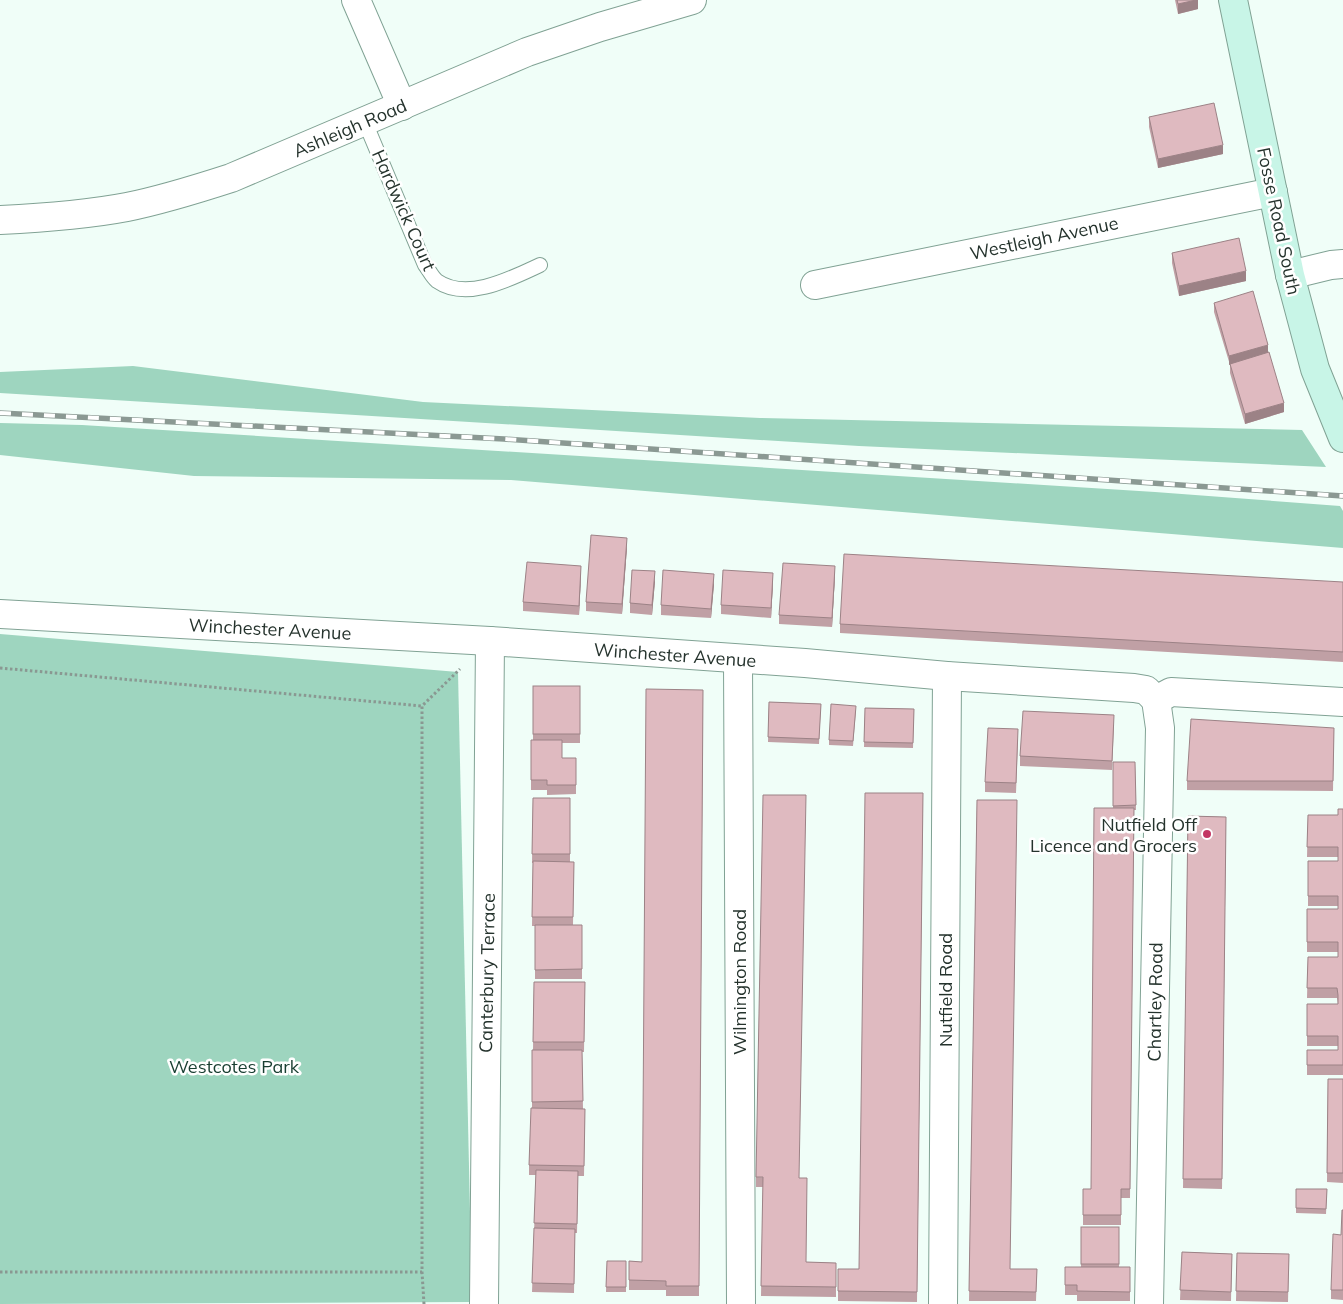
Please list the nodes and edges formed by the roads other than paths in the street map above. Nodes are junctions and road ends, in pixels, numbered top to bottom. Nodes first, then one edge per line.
1 (356, 0) edge
2 (692, 0) edge
3 (1233, 0) edge
4 (402, 106) junction
5 (365, 122) junction
6 (1272, 192) junction
7 (0, 220) edge
8 (1343, 264) edge
9 (540, 265) dead end
10 (1290, 275) junction
11 (815, 285) dead end
12 (1343, 438) edge
13 (0, 614) edge
14 (490, 641) junction
15 (738, 660) junction
16 (947, 676) junction
17 (1156, 700) junction
18 (1343, 702) edge
19 (484, 1304) edge
20 (741, 1304) edge
21 (943, 1304) edge
22 (1149, 1304) edge

1 - 4 street
2 - 4 street, Ashleigh Road
3 - 6 street, Fosse Road South
4 - 5 street, Ashleigh Road
5 - 7 street, Ashleigh Road
5 - 9 lane, Hardwick Court
6 - 10 street, Fosse Road South
6 - 11 street, Westleigh Avenue
8 - 10 street
10 - 12 street, Fosse Road South
13 - 14 street, Winchester Avenue
14 - 15 street, Winchester Avenue
14 - 19 street, Canterbury Terrace
15 - 16 street, Winchester Avenue
15 - 20 street, Wilmington Road
16 - 17 street, Winchester Avenue
16 - 21 street, Nutfield Road
17 - 18 street
17 - 22 street, Chartley Road

